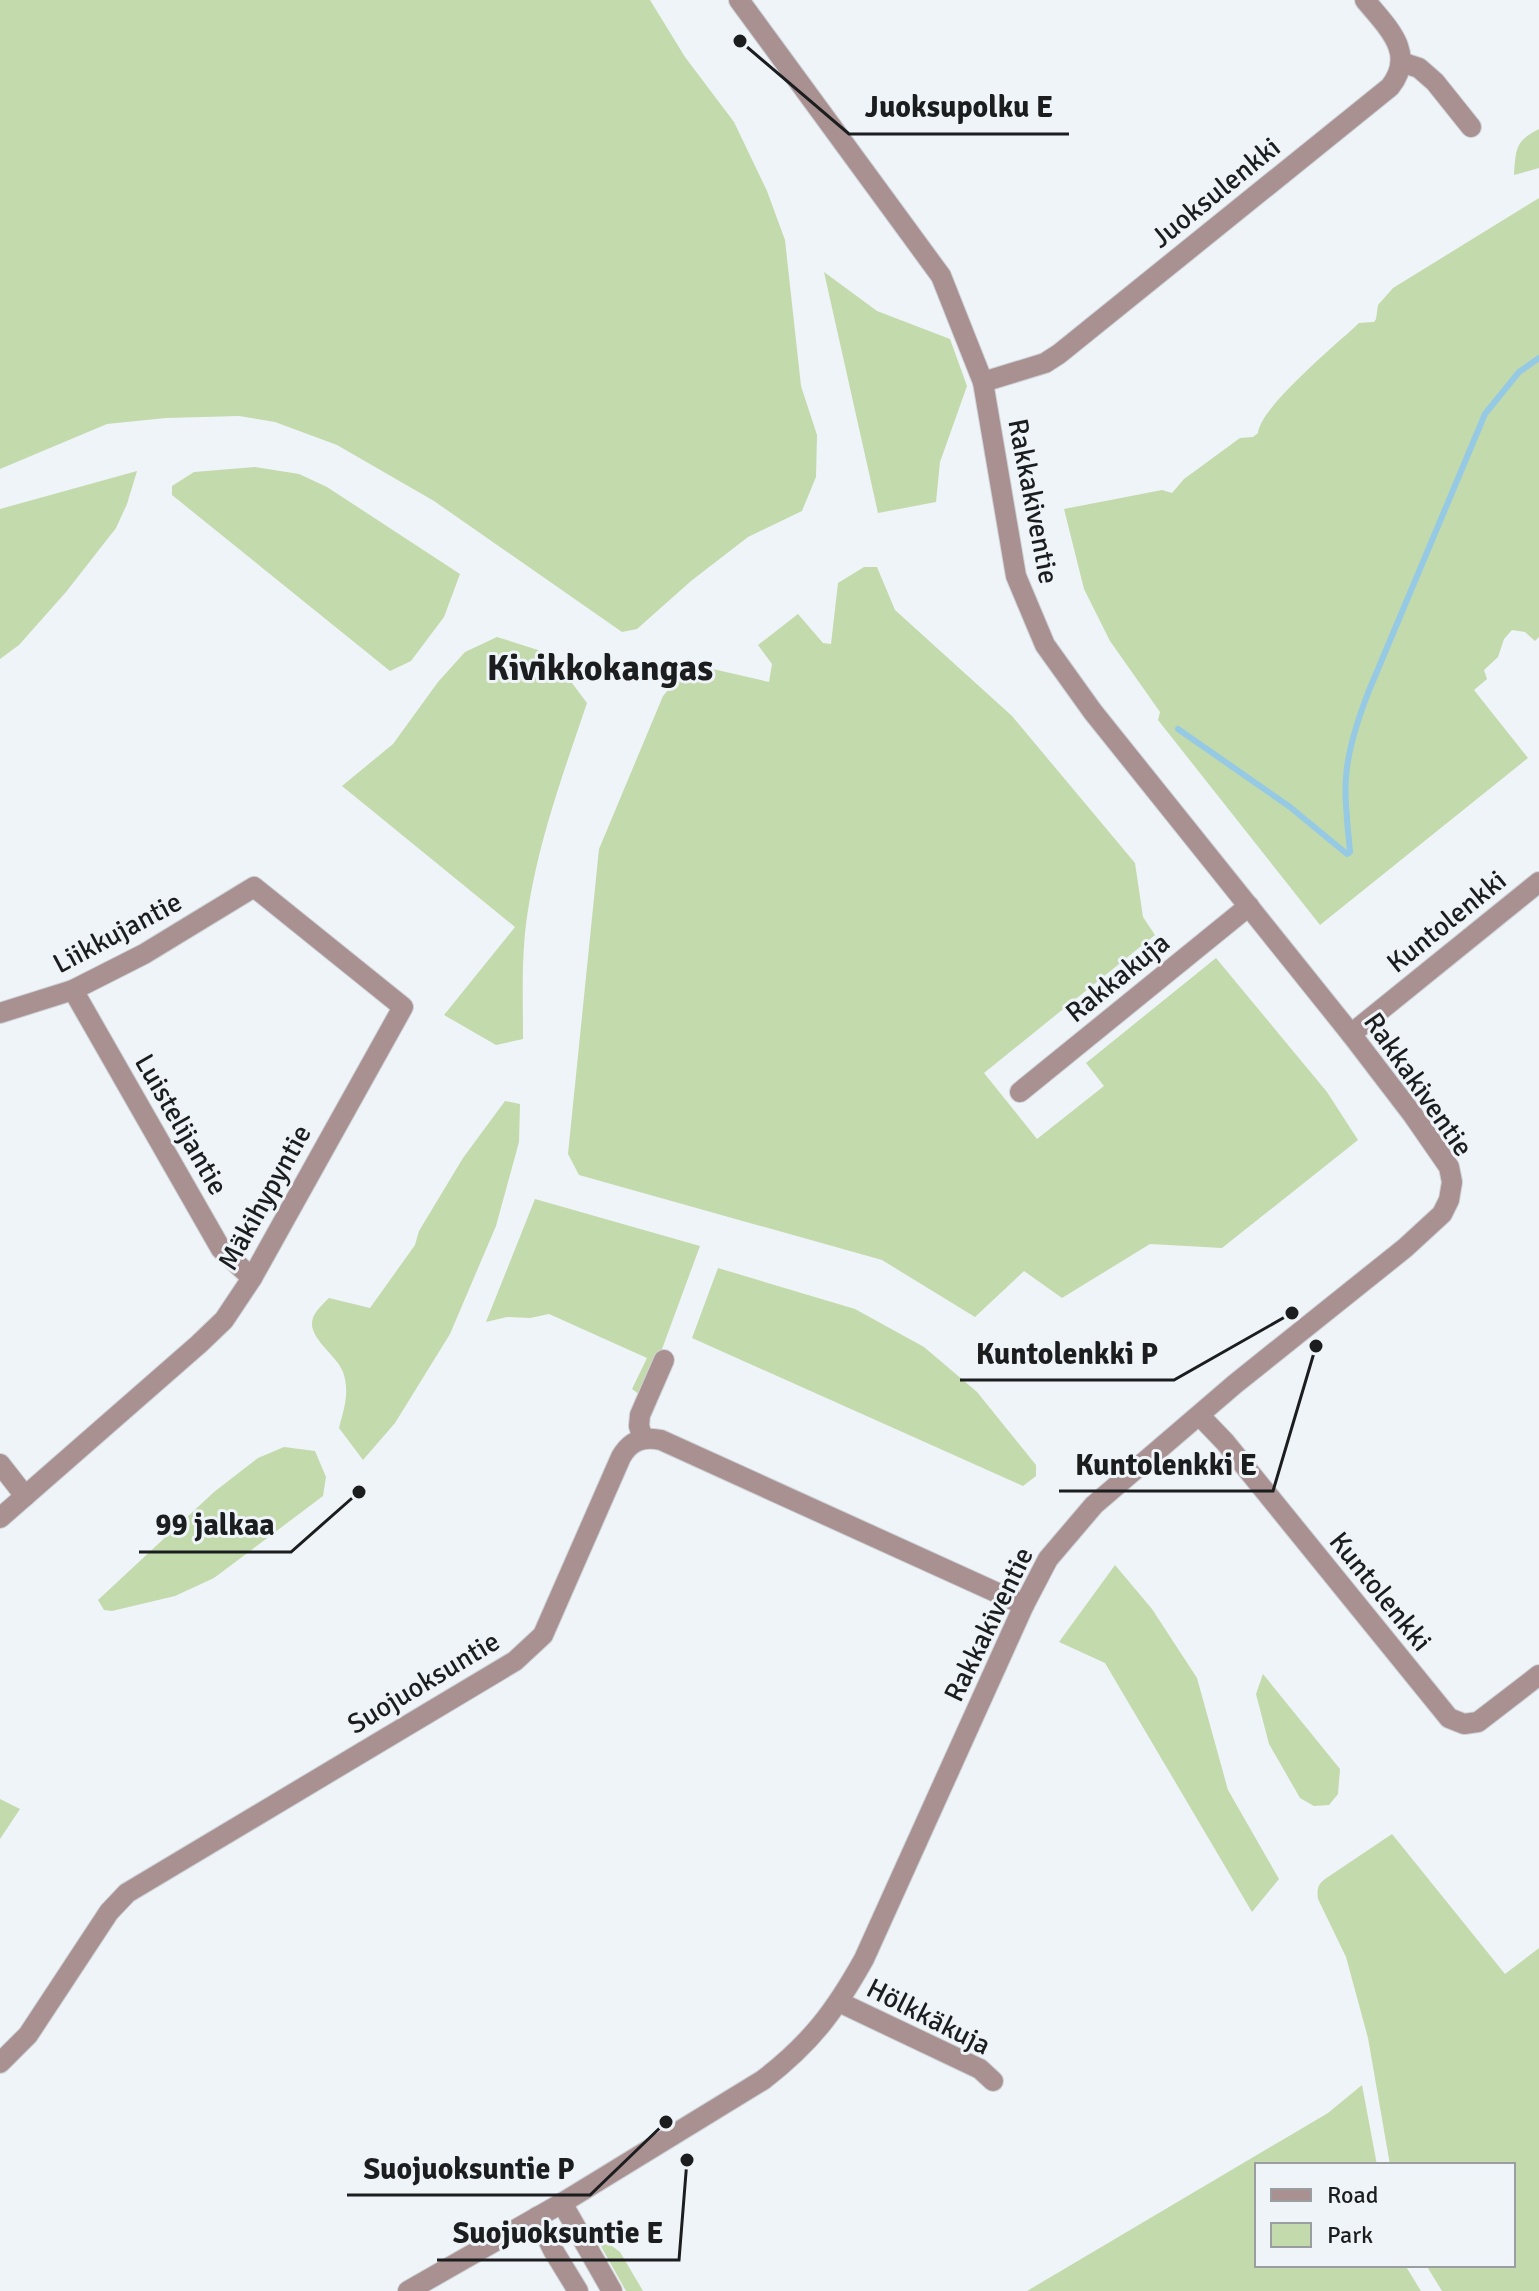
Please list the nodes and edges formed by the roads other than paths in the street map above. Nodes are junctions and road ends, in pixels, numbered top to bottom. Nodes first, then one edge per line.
1 (739, 0) edge
2 (1365, 0) edge
3 (1401, 62) junction
4 (1471, 127) dead end
5 (983, 382) junction
6 (1539, 882) edge
7 (254, 887) joint
8 (1249, 906) junction
9 (73, 990) junction
10 (0, 1013) edge
11 (1351, 1034) junction
12 (1020, 1092) dead end
13 (252, 1278) junction
14 (664, 1360) dead end
15 (1200, 1416) junction
16 (643, 1439) junction
17 (0, 1464) edge
18 (25, 1496) junction
19 (0, 1518) edge
20 (1024, 1605) junction
21 (1539, 1675) edge
22 (839, 2002) junction
23 (0, 2063) edge
24 (993, 2081) dead end
25 (562, 2203) junction
26 (537, 2217) junction
27 (408, 2291) edge
28 (578, 2291) edge
29 (612, 2291) edge

1 - 5 street, Rakkakiventie
2 - 3 street
3 - 4 street
3 - 5 street, Juoksulenkki
5 - 8 street, Rakkakiventie
6 - 11 street, Kuntolenkki
7 - 9 street, Liikkujantie
7 - 13 street, Mäkihypyntie
8 - 11 street, Rakkakiventie
8 - 12 street, Rakkakuja
9 - 10 street, Liikkujantie
9 - 13 street, Luistelijantie
11 - 15 street, Rakkakiventie
13 - 18 street, Mäkihypyntie
14 - 16 street
15 - 20 street, Rakkakiventie
15 - 21 street, Kuntolenkki
16 - 20 street
16 - 23 street, Suojuoksuntie
17 - 18 street
18 - 19 street, Mäkihypyntie
20 - 22 street, Rakkakiventie
22 - 24 street, Hölkkäkuja
22 - 25 street, Rakkakiventie
25 - 26 street, Rakkakiventie
25 - 29 street
26 - 27 street
26 - 28 street

